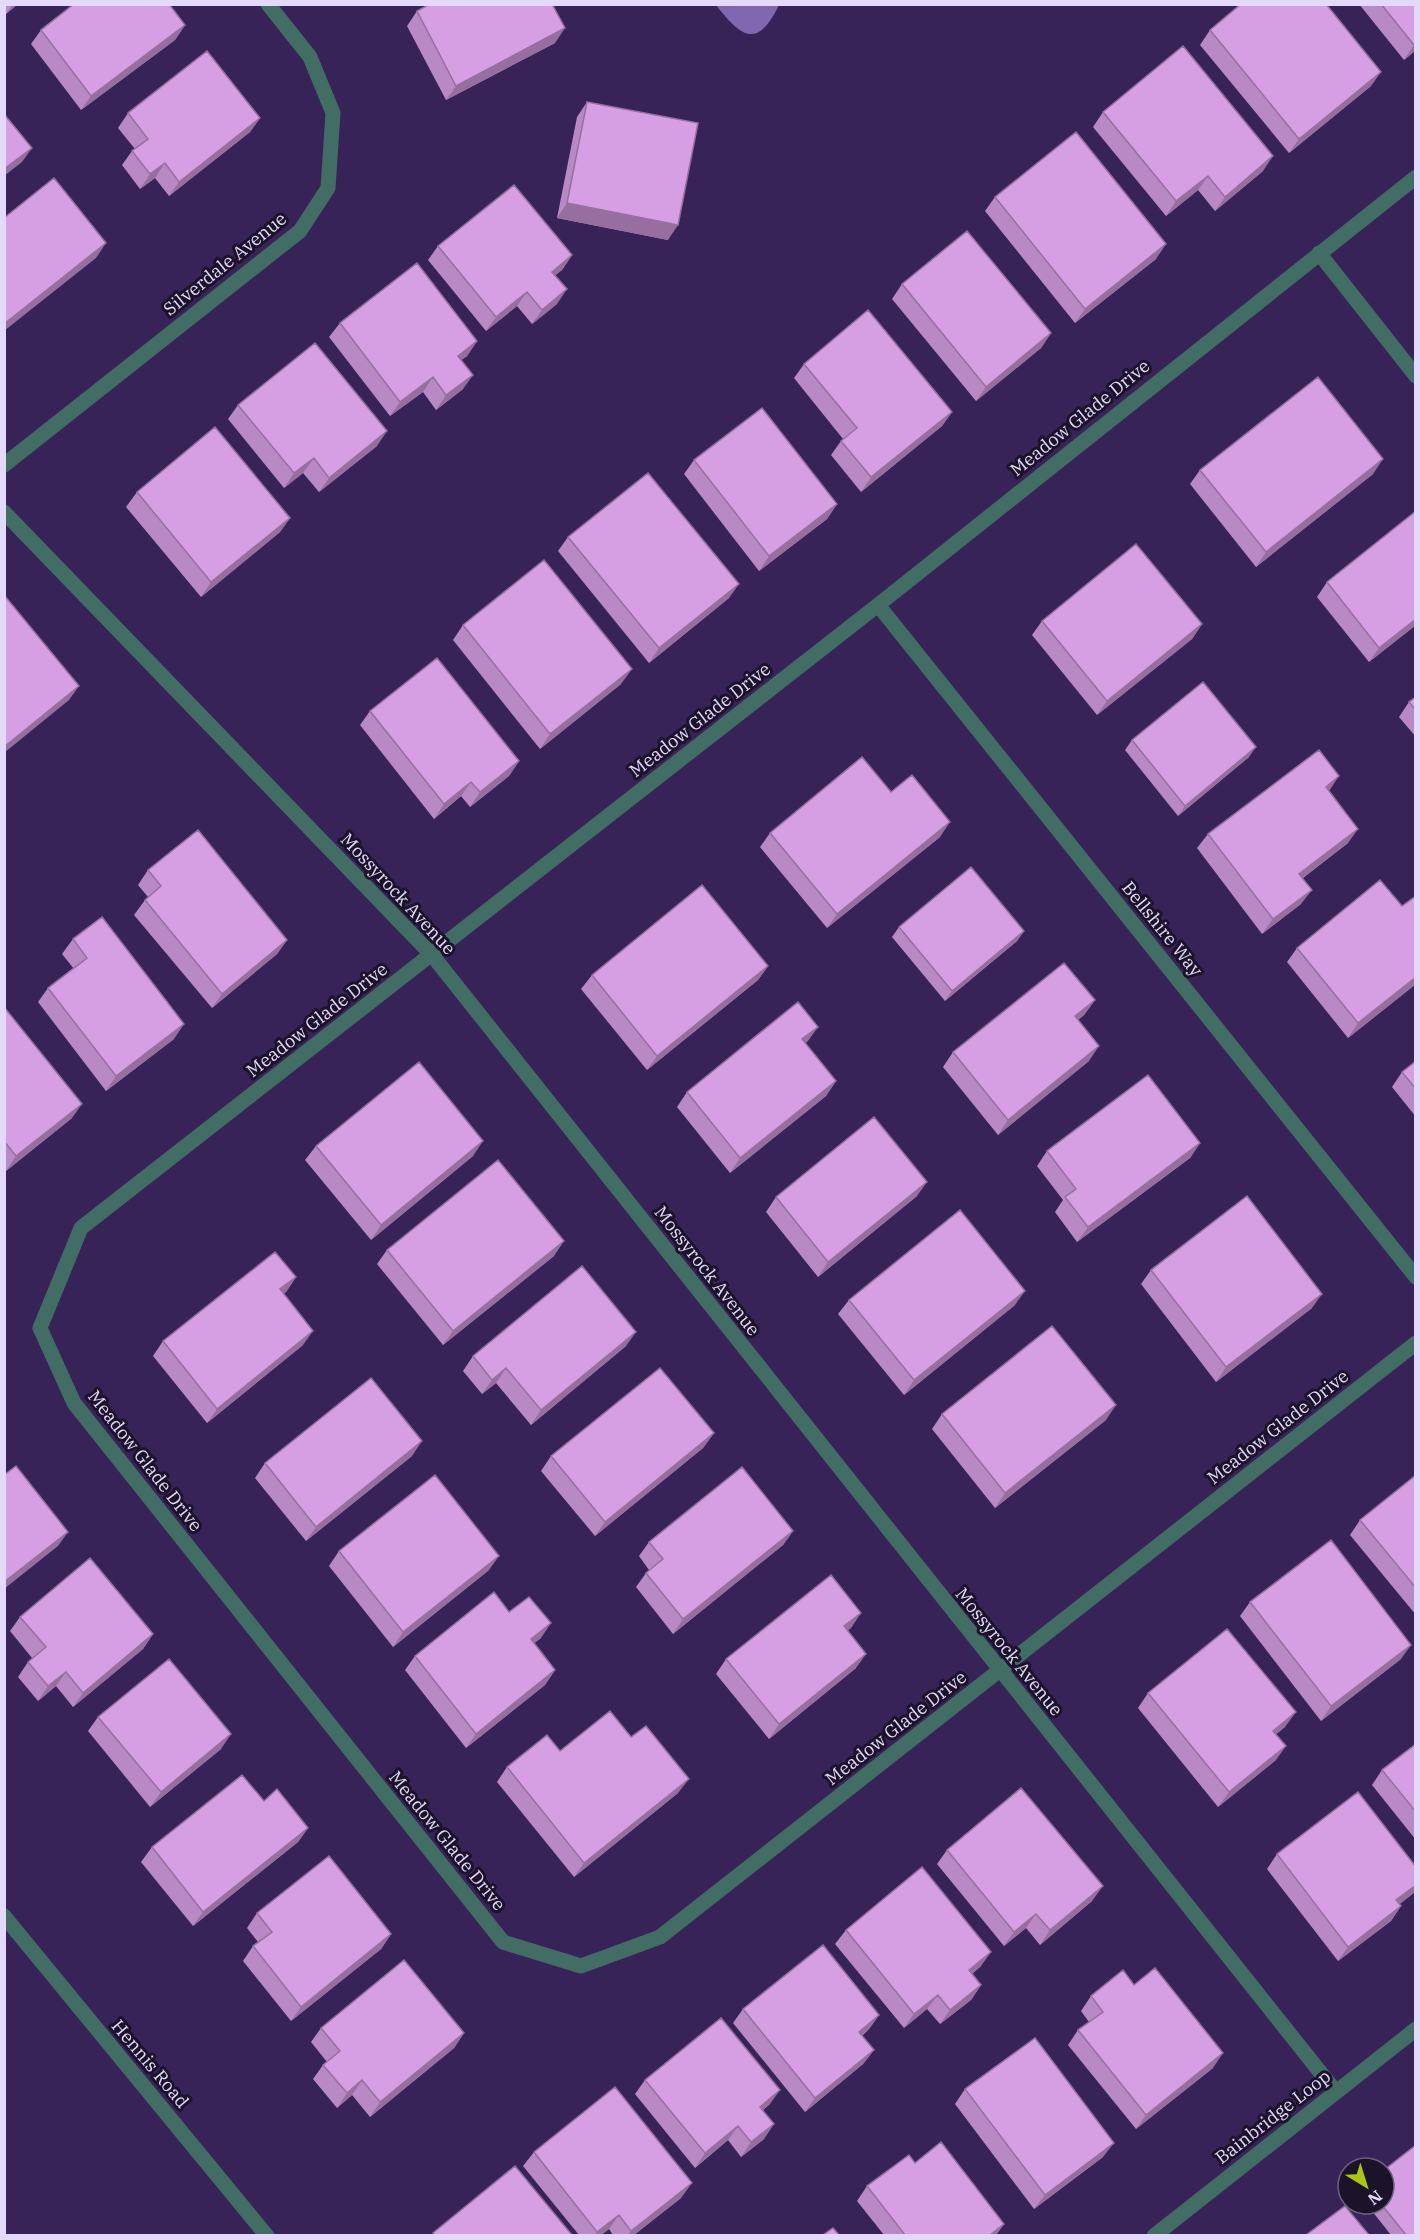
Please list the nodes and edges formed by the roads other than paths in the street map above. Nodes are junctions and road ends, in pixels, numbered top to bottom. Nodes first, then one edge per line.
1 (268, 4) edge
2 (1416, 177) edge
3 (1319, 253) junction
4 (1416, 376) edge
5 (4, 465) edge
6 (4, 512) edge
7 (878, 605) junction
8 (432, 955) junction
9 (1416, 1277) edge
10 (1416, 1343) edge
11 (999, 1672) junction
12 (4, 1916) edge
13 (1416, 2029) edge
14 (1336, 2092) junction
15 (267, 2235) edge
16 (1154, 2235) edge

1 - 5 street, Silverdale Avenue
2 - 3 street, Meadow Glade Drive
3 - 4 street
3 - 7 street, Meadow Glade Drive
6 - 8 street, Mossyrock Avenue
7 - 8 street, Meadow Glade Drive
7 - 9 street, Bellshire Way
8 - 11 street, Mossyrock Avenue
8 - 11 street, Meadow Glade Drive
10 - 11 street, Meadow Glade Drive
11 - 14 street, Mossyrock Avenue
12 - 15 street, Hennis Road
13 - 14 street, Bainbridge Loop
14 - 16 street, Bainbridge Loop

